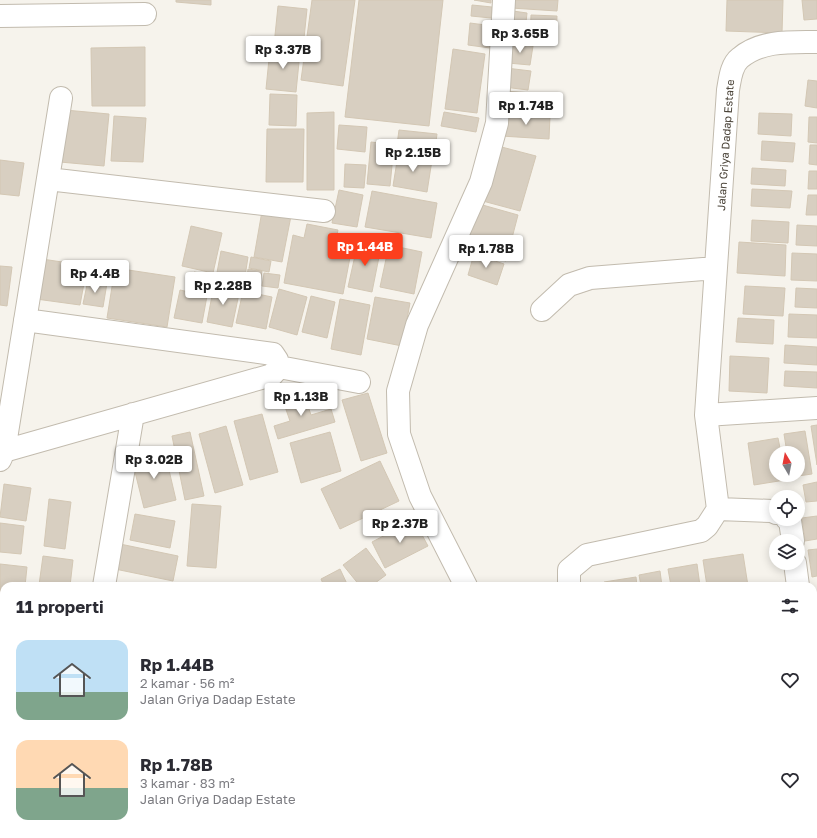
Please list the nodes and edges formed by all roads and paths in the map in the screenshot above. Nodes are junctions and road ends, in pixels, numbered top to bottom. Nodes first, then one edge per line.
1 (504, 0) edge
2 (145, 14) dead end
3 (0, 16) edge
4 (817, 42) edge
5 (61, 98) dead end
6 (48, 179) junction
7 (324, 212) dead end
8 (716, 268) junction
9 (542, 310) dead end
10 (25, 320) junction
11 (279, 367) junction
12 (359, 382) dead end
13 (817, 408) edge
14 (133, 414) junction
15 (706, 415) junction
16 (2, 456) edge
17 (718, 509) junction
18 (769, 511) edge
19 (796, 570) edge
20 (105, 582) edge
21 (464, 582) edge
22 (569, 582) edge
23 (797, 582) edge

1 - 21 street
2 - 3 street
4 - 8 street, Jalan Griya Dadap Estate
5 - 6 street
6 - 7 street
6 - 10 street
8 - 9 street
8 - 15 street, Jalan Griya Dadap Estate
10 - 11 street
10 - 16 street
11 - 12 street
11 - 14 street
13 - 15 street
14 - 16 street
14 - 20 street
15 - 17 street, Jalan Griya Dadap Estate
17 - 18 street
17 - 22 street
19 - 23 street

